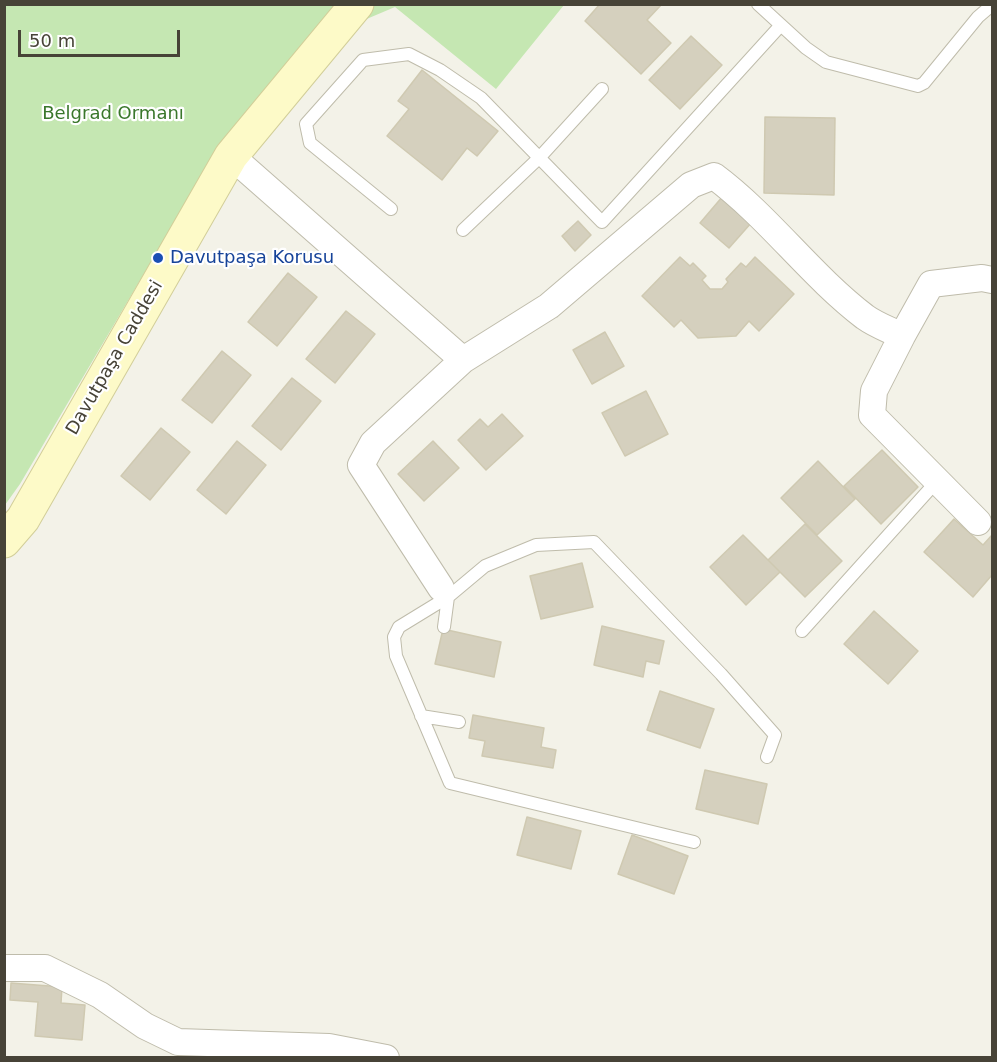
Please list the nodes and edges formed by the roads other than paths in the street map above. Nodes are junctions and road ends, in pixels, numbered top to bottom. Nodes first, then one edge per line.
1 (357, 4) edge
2 (758, 4) edge
3 (993, 5) edge
4 (781, 25) junction
5 (602, 89) dead end
6 (231, 156) junction
7 (540, 157) junction
8 (391, 209) dead end
9 (464, 230) dead end
10 (993, 280) edge
11 (902, 336) junction
12 (463, 360) junction
13 (937, 481) junction
14 (978, 522) dead end
15 (4, 541) edge
16 (444, 592) junction
17 (444, 627) dead end
18 (802, 631) dead end
19 (421, 716) junction
20 (459, 722) dead end
21 (767, 757) dead end
22 (694, 842) dead end
23 (4, 968) edge
24 (387, 1058) edge

1 - 6 street, Davutpaşa Caddesi
2 - 4 lane
3 - 4 lane
4 - 7 lane
5 - 7 lane
6 - 12 street
6 - 15 street, Davutpaşa Caddesi
7 - 8 lane
7 - 9 lane
10 - 11 street
11 - 12 street
11 - 13 street
12 - 16 street
13 - 14 street
13 - 18 lane
16 - 17 lane
16 - 19 lane
16 - 21 lane
19 - 20 lane
19 - 22 lane
23 - 24 street

